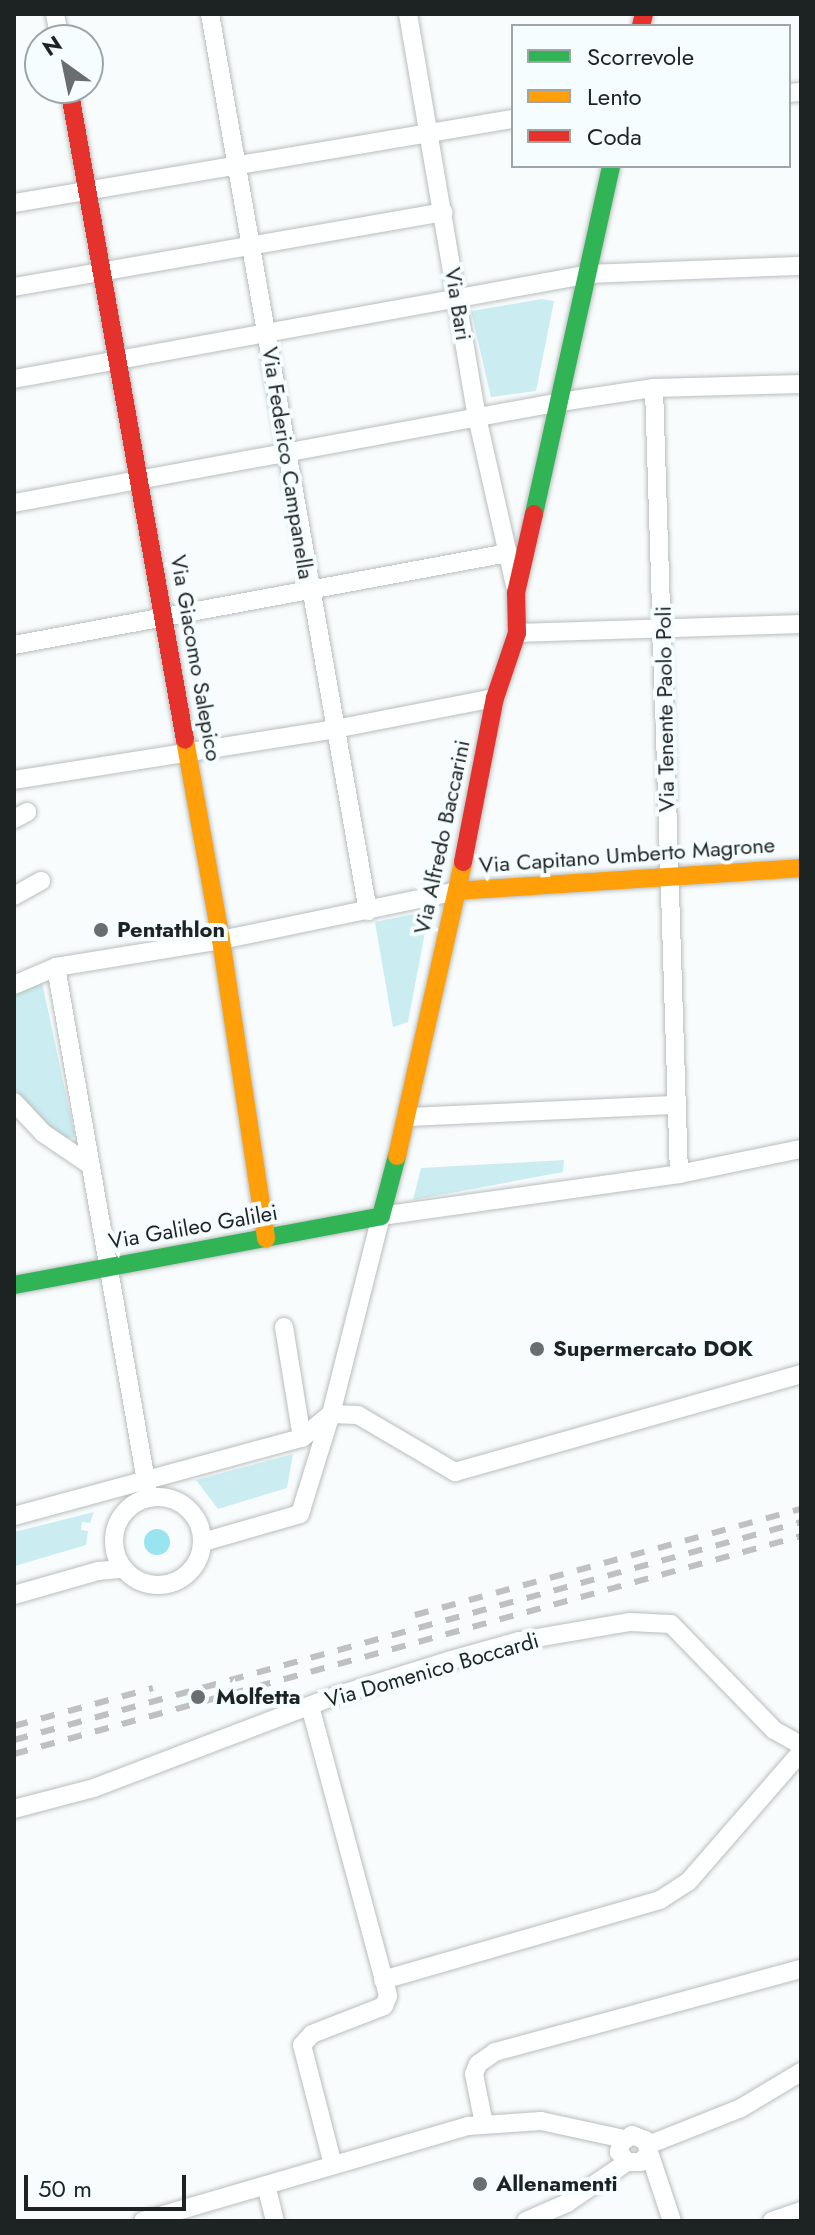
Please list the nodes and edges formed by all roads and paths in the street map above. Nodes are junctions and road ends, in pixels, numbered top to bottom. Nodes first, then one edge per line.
1 (210, 14) edge
2 (408, 14) edge
3 (72, 104) edge
4 (511, 119) edge
5 (429, 133) junction
6 (239, 165) junction
7 (611, 168) edge
8 (90, 190) junction
9 (14, 203) edge
10 (444, 212) junction
11 (251, 244) junction
12 (801, 266) edge
13 (104, 270) junction
14 (590, 274) junction
15 (14, 287) edge
16 (456, 299) junction
17 (267, 336) junction
18 (120, 361) junction
19 (14, 379) edge
20 (801, 384) edge
21 (654, 388) junction
22 (560, 402) junction
23 (477, 417) junction
24 (287, 453) junction
25 (137, 480) junction
26 (14, 503) edge
27 (508, 553) junction
28 (309, 591) junction
29 (516, 593) junction
30 (165, 615) junction
31 (801, 624) edge
32 (664, 626) junction
33 (517, 633) junction
34 (14, 645) edge
35 (495, 698) junction
36 (335, 729) junction
37 (189, 754) junction
38 (18, 780) edge
39 (801, 868) edge
40 (668, 874) junction
41 (41, 881) dead end
42 (457, 891) junction
43 (14, 896) edge
44 (368, 911) junction
45 (221, 940) junction
46 (56, 967) junction
47 (14, 985) edge
48 (14, 1102) edge
49 (675, 1105) junction
50 (407, 1117) junction
51 (801, 1149) edge
52 (90, 1165) junction
53 (679, 1174) junction
54 (381, 1216) junction
55 (266, 1239) junction
56 (108, 1267) junction
57 (14, 1285) edge
58 (284, 1327) dead end
59 (801, 1374) edge
60 (331, 1414) junction
61 (302, 1438) junction
62 (147, 1490) junction
63 (14, 1516) edge
64 (203, 1542) junction
65 (122, 1569) junction
66 (14, 1595) edge
67 (310, 1706) junction
68 (801, 1727) edge
69 (774, 1730) junction
70 (801, 1745) edge
71 (801, 1752) edge
72 (14, 1809) edge
73 (801, 1969) edge
74 (383, 1980) junction
75 (801, 2072) edge
76 (484, 2124) junction
77 (624, 2139) junction
78 (647, 2150) junction
79 (627, 2162) junction
80 (333, 2165) junction
81 (266, 2185) junction
82 (801, 2211) edge
83 (143, 2221) edge
84 (275, 2221) edge
85 (526, 2221) edge
86 (672, 2221) edge
87 (772, 2221) edge

1 - 6 street, Via Federico Campanella
2 - 5 street, Via Bari
3 - 8 street, Via Giacomo Salepico
4 - 5 street
5 - 6 street
5 - 10 street, Via Bari
6 - 8 street
6 - 11 street, Via Federico Campanella
7 - 14 street, Via Alfredo Baccarini
8 - 9 street
8 - 13 street, Via Giacomo Salepico
10 - 11 street
10 - 16 street, Via Bari
11 - 13 street
11 - 17 street, Via Federico Campanella
12 - 14 street
13 - 15 street
13 - 18 street, Via Giacomo Salepico
14 - 16 street
14 - 22 street, Via Alfredo Baccarini
16 - 17 street
16 - 23 street, Via Bari
17 - 18 street
17 - 24 street, Via Federico Campanella
18 - 19 street
18 - 25 street, Via Giacomo Salepico
20 - 21 street
21 - 22 street
21 - 32 street, Via Tenente Paolo Poli
22 - 23 street
22 - 29 street, Via Alfredo Baccarini
23 - 24 street
23 - 27 street, Via Bari
24 - 25 street
24 - 28 street, Via Federico Campanella
25 - 26 street
25 - 30 street, Via Giacomo Salepico
27 - 28 street
27 - 29 street, Via Bari
28 - 30 street
28 - 36 street, Via Federico Campanella
29 - 33 street, Via Alfredo Baccarini
30 - 34 street
30 - 37 street, Via Giacomo Salepico
31 - 32 street
32 - 33 street
32 - 40 street, Via Tenente Paolo Poli
33 - 35 street, Via Alfredo Baccarini
35 - 36 street
35 - 42 street, Via Alfredo Baccarini
36 - 37 street
36 - 44 street, Via Federico Campanella
37 - 38 street
37 - 45 street, Via Giacomo Salepico
39 - 40 street, Via Capitano Umberto Magrone
40 - 42 street, Via Capitano Umberto Magrone
40 - 49 street, Via Tenente Paolo Poli
41 - 43 street
42 - 44 street
42 - 50 street, Via Alfredo Baccarini
44 - 45 street
45 - 46 street
45 - 55 street, Via Giacomo Salepico
46 - 47 street
46 - 52 street
48 - 52 street
49 - 50 street
49 - 53 street, Via Tenente Paolo Poli
50 - 54 street, Via Alfredo Baccarini
51 - 53 street
52 - 56 street
53 - 54 street
54 - 55 street, Via Galileo Galilei
54 - 60 street, Via Alfredo Baccarini
55 - 56 street, Via Galileo Galilei
56 - 57 street, Via Galileo Galilei
56 - 62 street
58 - 61 street
59 - 60 street
60 - 61 street
60 - 64 street, Via Alfredo Baccarini
61 - 62 street
62 - 63 street
62 - 64 street
62 - 65 street
64 - 65 street
65 - 66 street
67 - 69 street, Via Domenico Boccardi
67 - 72 street, Via Domenico Boccardi
67 - 74 street
68 - 69 street
69 - 70 street, Via Domenico Boccardi
71 - 74 street
73 - 76 street
74 - 80 street
75 - 78 street
76 - 77 street
76 - 80 street
77 - 78 street
77 - 79 street
78 - 79 street
78 - 86 street
79 - 85 street
80 - 81 street
81 - 83 street
81 - 84 street
82 - 87 street

